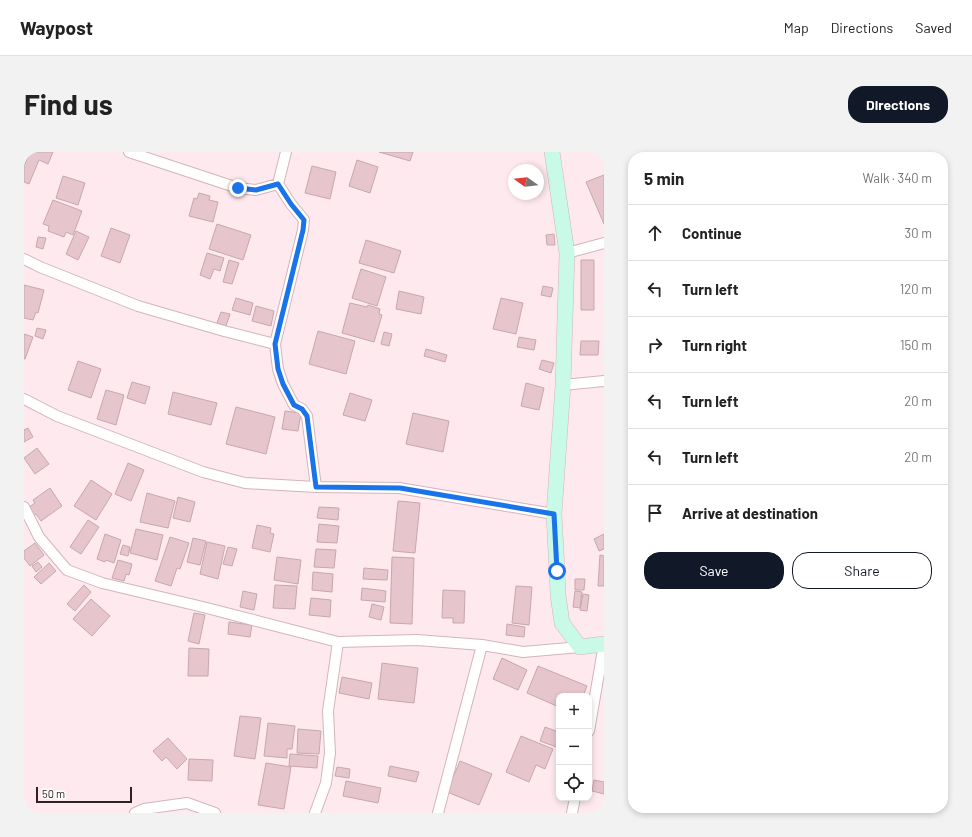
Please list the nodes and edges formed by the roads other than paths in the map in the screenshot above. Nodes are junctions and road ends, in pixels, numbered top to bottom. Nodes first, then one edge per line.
1 (129, 152) edge
2 (286, 152) edge
3 (552, 152) edge
4 (278, 184) junction
5 (604, 243) edge
6 (567, 253) junction
7 (24, 259) edge
8 (275, 344) junction
9 (604, 381) edge
10 (563, 385) junction
11 (24, 399) edge
12 (316, 487) junction
13 (24, 507) edge
14 (554, 514) junction
15 (338, 642) junction
16 (604, 644) edge
17 (482, 645) junction
18 (580, 647) junction
19 (589, 729) edge
20 (574, 801) edge
21 (135, 813) edge
22 (215, 813) edge
23 (315, 813) edge
24 (438, 813) edge
25 (572, 813) edge

1 - 4 street
2 - 4 street
3 - 6 street
4 - 8 street
5 - 6 street
6 - 10 street
7 - 8 street
8 - 12 street
9 - 10 street
10 - 14 street
11 - 12 street
12 - 14 street
13 - 15 street
14 - 18 street
15 - 17 street
15 - 23 street
16 - 18 street
16 - 19 street
17 - 18 street
17 - 24 street
20 - 25 street
21 - 22 street

